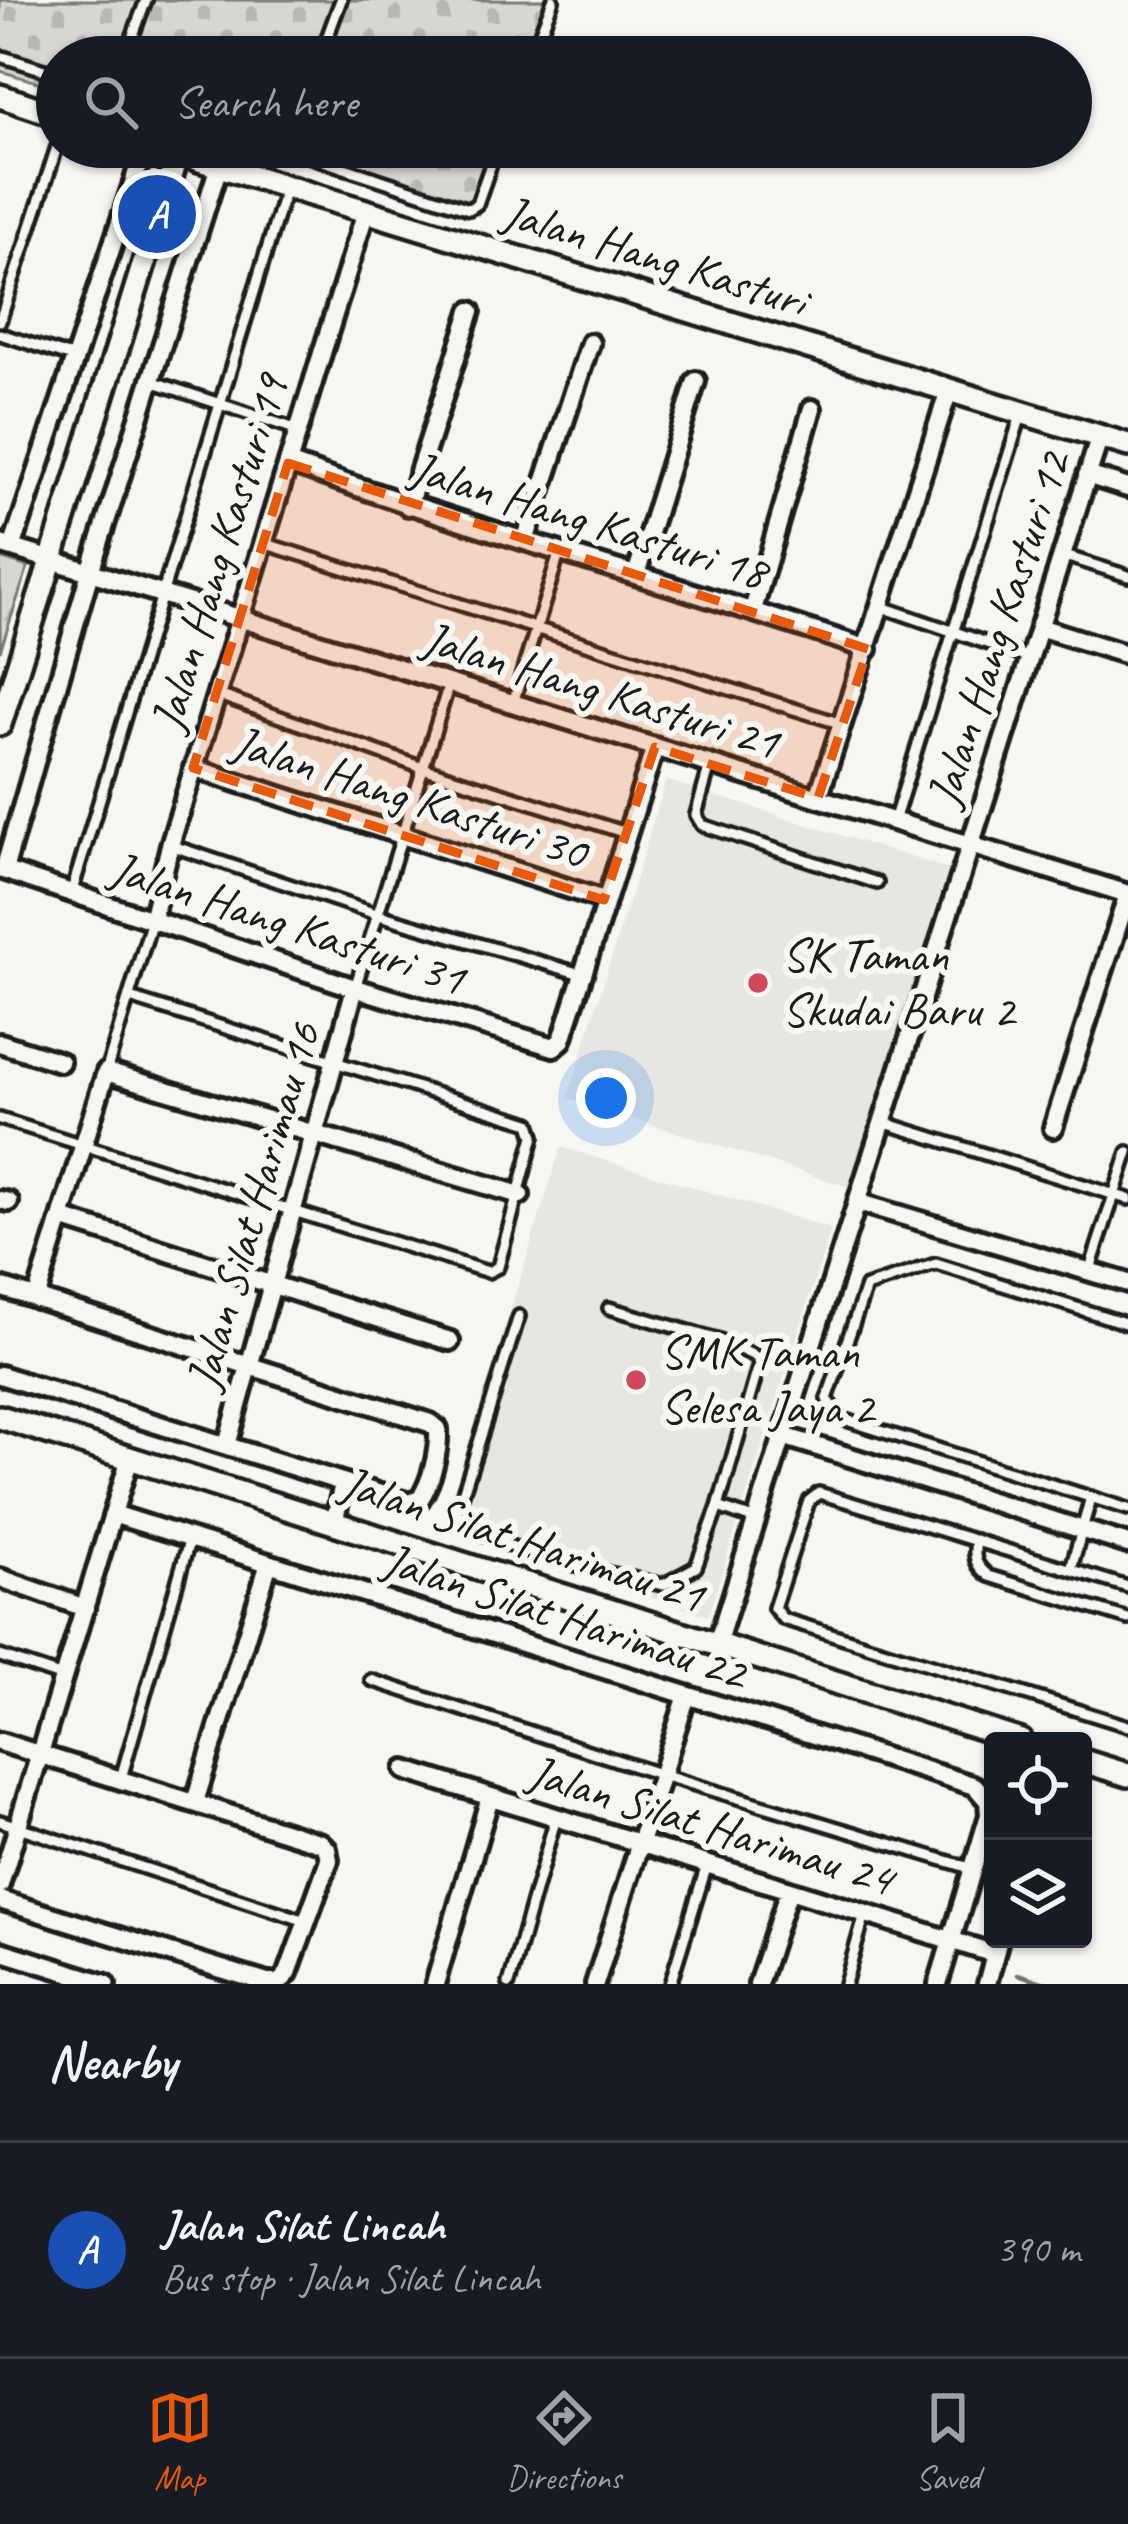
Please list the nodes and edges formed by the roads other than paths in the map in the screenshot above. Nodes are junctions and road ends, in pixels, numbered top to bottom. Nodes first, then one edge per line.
1 (146, 0) edge
2 (341, 0) edge
3 (553, 0) edge
4 (132, 36) edge
5 (328, 36) edge
6 (539, 36) edge
7 (0, 56) edge
8 (36, 67) edge
9 (0, 96) edge
10 (36, 108) edge
11 (50, 168) edge
12 (138, 168) edge
13 (162, 168) edge
14 (218, 168) edge
15 (225, 168) edge
16 (345, 168) edge
17 (490, 168) edge
18 (286, 187) junction
19 (366, 211) junction
20 (471, 311) dead end
21 (0, 322) edge
22 (0, 334) edge
23 (590, 343) dead end
24 (75, 358) junction
25 (151, 381) junction
26 (696, 381) dead end
27 (949, 390) junction
28 (222, 402) junction
29 (812, 409) dead end
30 (1022, 412) junction
31 (298, 430) junction
32 (1100, 436) junction
33 (1128, 445) edge
34 (287, 464) junction
35 (1088, 475) junction
36 (1128, 488) edge
37 (408, 506) junction
38 (525, 541) junction
39 (263, 543) junction
40 (6, 546) edge
41 (560, 551) junction
42 (1062, 555) junction
43 (51, 560) junction
44 (90, 572) junction
45 (636, 575) junction
46 (1128, 576) edge
47 (160, 594) junction
48 (882, 607) junction
49 (753, 610) junction
50 (240, 618) junction
51 (537, 627) junction
52 (1039, 627) junction
53 (952, 631) junction
54 (868, 649) junction
55 (1128, 655) edge
56 (1030, 658) junction
57 (449, 683) junction
58 (216, 694) junction
59 (513, 704) junction
60 (0, 724) edge
61 (843, 724) junction
62 (655, 747) junction
63 (710, 764) junction
64 (193, 768) junction
65 (423, 768) junction
66 (818, 798) junction
67 (894, 821) junction
68 (626, 832) junction
69 (402, 836) junction
70 (170, 844) junction
71 (970, 845) junction
72 (2, 870) edge
73 (877, 884) dead end
74 (71, 894) junction
75 (1128, 894) edge
76 (604, 900) junction
77 (376, 914) junction
78 (152, 920) junction
79 (581, 974) junction
80 (355, 988) junction
81 (130, 998) junction
82 (0, 1043) edge
83 (333, 1061) junction
84 (60, 1062) dead end
85 (106, 1072) junction
86 (0, 1119) edge
87 (882, 1122) junction
88 (1053, 1128) dead end
89 (314, 1133) junction
90 (84, 1145) junction
91 (1128, 1153) edge
92 (520, 1195) junction
93 (1115, 1195) junction
94 (1128, 1199) edge
95 (857, 1202) junction
96 (291, 1210) junction
97 (61, 1218) junction
98 (1089, 1272) junction
99 (271, 1283) junction
100 (1128, 1283) edge
101 (0, 1287) edge
102 (36, 1299) junction
103 (609, 1308) dead end
104 (519, 1316) dead end
105 (1128, 1324) edge
106 (450, 1341) dead end
107 (248, 1367) junction
108 (0, 1375) edge
109 (0, 1417) edge
110 (783, 1436) junction
111 (227, 1445) junction
112 (130, 1458) junction
113 (343, 1484) junction
114 (1091, 1497) junction
115 (718, 1507) junction
116 (1128, 1509) edge
117 (113, 1514) junction
118 (756, 1520) junction
119 (334, 1523) junction
120 (1082, 1529) junction
121 (190, 1538) junction
122 (976, 1540) junction
123 (1128, 1544) edge
124 (269, 1563) junction
125 (1070, 1569) junction
126 (0, 1578) edge
127 (1128, 1587) edge
128 (85, 1608) junction
129 (1128, 1618) edge
130 (716, 1644) junction
131 (0, 1656) edge
132 (63, 1677) junction
133 (371, 1680) dead end
134 (687, 1695) junction
135 (1128, 1726) edge
136 (993, 1732) edge
137 (0, 1742) edge
138 (40, 1754) junction
139 (1092, 1764) edge
140 (405, 1770) dead end
141 (662, 1775) junction
142 (1128, 1775) edge
143 (121, 1778) junction
144 (490, 1797) junction
145 (195, 1802) junction
146 (556, 1817) junction
147 (9, 1824) edge
148 (640, 1844) junction
149 (707, 1864) junction
150 (970, 1868) junction
151 (0, 1885) edge
152 (789, 1890) junction
153 (0, 1900) edge
154 (865, 1914) junction
155 (307, 1922) junction
156 (951, 1940) junction
157 (984, 1945) edge
158 (997, 1948) edge
159 (0, 1951) edge
160 (279, 1983) edge
161 (106, 1984) edge
162 (435, 1984) edge
163 (509, 1984) edge
164 (596, 1984) edge
165 (670, 1984) edge
166 (758, 1984) edge
167 (845, 1984) edge
168 (938, 1984) edge
169 (987, 1984) edge

1 - 4 lane
2 - 5 lane
3 - 6 lane
7 - 8 lane
9 - 10 street
11 - 21 lane
12 - 24 street
13 - 43 street
14 - 25 street
15 - 18 street, Jalan Hang Kasturi
16 - 17 lane
18 - 19 street, Jalan Hang Kasturi
18 - 28 lane
19 - 27 street, Jalan Hang Kasturi
19 - 31 street, Jalan Hang Kasturi 19
20 - 37 street
22 - 24 lane
23 - 38 street
24 - 40 street
25 - 28 lane
25 - 44 street
26 - 45 street
27 - 30 street, Jalan Hang Kasturi
27 - 48 street
28 - 31 lane
28 - 47 lane
29 - 49 street
30 - 32 street, Jalan Hang Kasturi
30 - 53 lane
31 - 34 street, Jalan Hang Kasturi 19
32 - 33 street, Jalan Hang Kasturi
32 - 35 street, Jalan Hang Kasturi 12
34 - 37 street, Jalan Hang Kasturi 18
34 - 39 street, Jalan Hang Kasturi 19
35 - 36 street
35 - 42 street, Jalan Hang Kasturi 12
37 - 38 street, Jalan Hang Kasturi 18
38 - 41 street, Jalan Hang Kasturi 18
39 - 50 street, Jalan Hang Kasturi 19
39 - 51 lane
40 - 43 street, Jalan Hang Kasturi 21
41 - 45 street, Jalan Hang Kasturi 18
41 - 51 lane
42 - 46 lane
42 - 52 street, Jalan Hang Kasturi 12
43 - 44 street, Jalan Hang Kasturi 21
43 - 60 street
44 - 47 street, Jalan Hang Kasturi 21
44 - 72 street
45 - 49 street, Jalan Hang Kasturi 18
47 - 50 street, Jalan Hang Kasturi 21
47 - 74 lane
48 - 53 lane
48 - 54 street
49 - 54 street, Jalan Hang Kasturi 18
50 - 57 street, Jalan Hang Kasturi 21
50 - 58 street, Jalan Hang Kasturi 19
51 - 59 lane
51 - 61 lane
52 - 55 street
52 - 56 street, Jalan Hang Kasturi 12
53 - 56 lane
53 - 67 lane
54 - 61 street
56 - 71 street, Jalan Hang Kasturi 12
57 - 59 street, Jalan Hang Kasturi 21
57 - 65 lane
58 - 64 street, Jalan Hang Kasturi 19
58 - 65 lane
59 - 62 street, Jalan Hang Kasturi 21
61 - 66 street
62 - 63 street, Jalan Hang Kasturi 21
62 - 68 street
63 - 66 street, Jalan Hang Kasturi 21
63 - 73 lane
64 - 69 street, Jalan Hang Kasturi 30
64 - 70 street, Jalan Hang Kasturi 19
65 - 68 lane
65 - 69 lane
66 - 67 street, Jalan Hang Kasturi 21
67 - 71 street, Jalan Hang Kasturi 21
68 - 76 street
69 - 76 street, Jalan Hang Kasturi 30
69 - 77 lane
70 - 77 lane
70 - 78 street, Jalan Hang Kasturi 19
71 - 75 street, Jalan Hang Kasturi 21
71 - 87 street, Jalan Hang Kasturi 12
72 - 74 street, Jalan Hang Kasturi 31
74 - 78 street, Jalan Hang Kasturi 31
75 - 88 street
76 - 79 street
77 - 79 lane
77 - 80 lane
78 - 80 street, Jalan Hang Kasturi 31
78 - 81 lane
79 - 80 street, Jalan Hang Kasturi 31
80 - 83 street, Jalan Silat Harimau 16
81 - 83 lane
81 - 85 lane
82 - 84 street
83 - 89 street, Jalan Silat Harimau 16
83 - 92 lane
85 - 89 street
85 - 90 street
86 - 90 lane
87 - 93 lane
87 - 95 street, Jalan Hang Kasturi 12
89 - 92 street
89 - 96 street, Jalan Silat Harimau 16
90 - 96 lane
90 - 97 street
91 - 93 lane
92 - 96 lane
93 - 94 lane
93 - 98 lane
95 - 98 street
95 - 110 street, Jalan Hang Kasturi 12
96 - 99 street, Jalan Silat Harimau 16
97 - 99 street
97 - 102 street
98 - 100 street
99 - 106 street
99 - 107 street, Jalan Silat Harimau 16
101 - 102 street
102 - 107 street
103 - 115 lane
104 - 115 lane
105 - 114 lane
107 - 111 street, Jalan Silat Harimau 16
107 - 113 street
108 - 111 street
109 - 112 street, Jalan Silat Harimau 21
110 - 118 street, Jalan Hang Kasturi 12
110 - 120 street
111 - 113 street
112 - 117 street
112 - 119 street, Jalan Silat Harimau 21
113 - 119 street
114 - 116 lane
114 - 120 lane
115 - 118 lane
117 - 121 street, Jalan Silat Harimau 22
117 - 128 street
118 - 130 street, Jalan Hang Kasturi 12
119 - 130 street, Jalan Silat Harimau 21
120 - 123 street
120 - 125 lane
121 - 124 street, Jalan Silat Harimau 22
121 - 143 lane
122 - 125 lane
122 - 129 lane
122 - 135 lane
124 - 134 street, Jalan Silat Harimau 22
124 - 145 street
125 - 127 lane
126 - 128 street
128 - 132 street
130 - 136 street, Jalan Silat Harimau 21
131 - 132 lane
132 - 138 street
133 - 141 lane
134 - 141 street
134 - 150 street, Jalan Silat Harimau 22
137 - 138 street
138 - 143 street
138 - 147 street
139 - 142 street
140 - 144 street, Jalan Silat Harimau 24
141 - 148 street
141 - 150 lane
143 - 145 street
144 - 146 street, Jalan Silat Harimau 24
144 - 162 street
145 - 155 street
146 - 148 street, Jalan Silat Harimau 24
146 - 163 lane
147 - 151 street
147 - 155 lane
148 - 149 street, Jalan Silat Harimau 24
148 - 164 street
149 - 152 street, Jalan Silat Harimau 24
149 - 165 lane
150 - 156 street
152 - 154 street, Jalan Silat Harimau 24
152 - 166 street
153 - 160 street
154 - 156 street, Jalan Silat Harimau 24
154 - 167 lane
155 - 160 street
156 - 157 street, Jalan Silat Harimau 24
156 - 168 street
158 - 169 street
159 - 161 street

